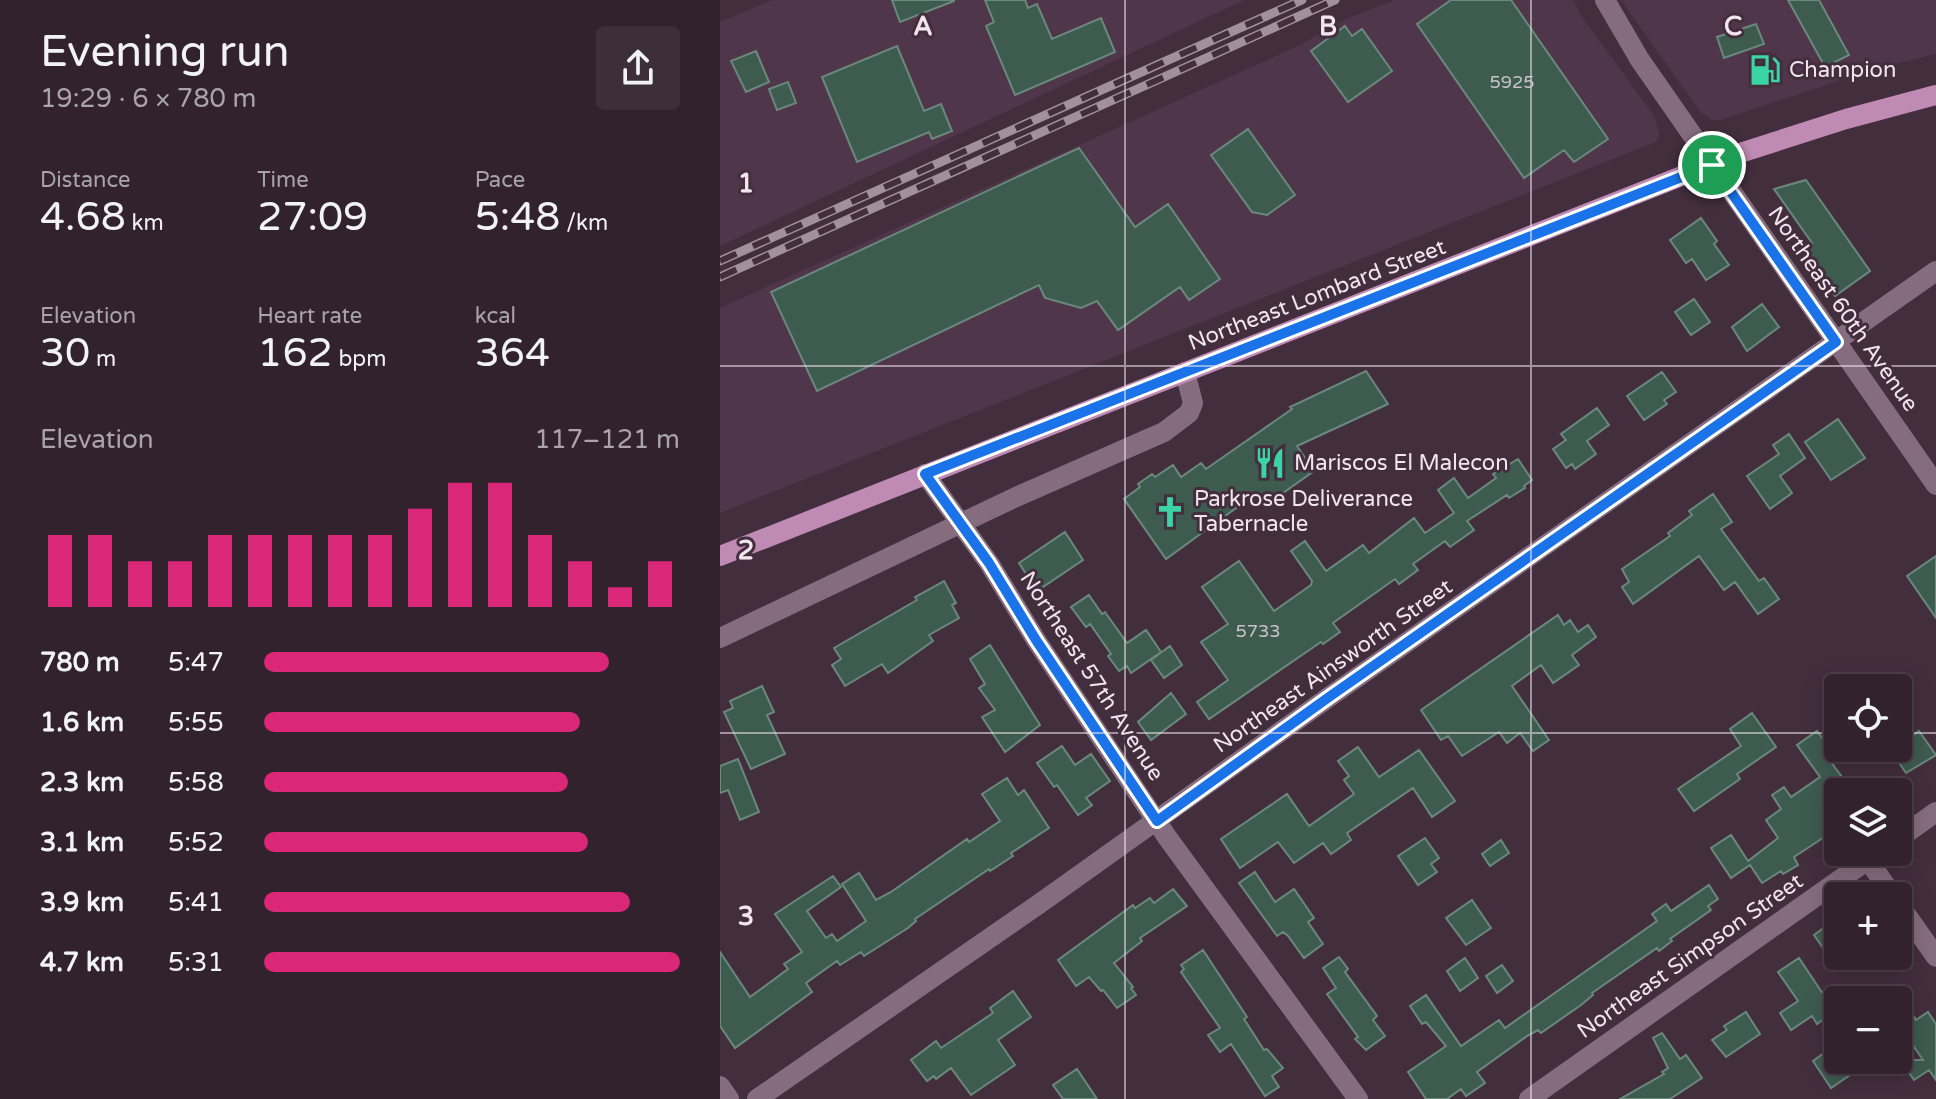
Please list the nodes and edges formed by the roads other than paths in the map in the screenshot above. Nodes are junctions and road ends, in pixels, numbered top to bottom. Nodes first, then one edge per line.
1 (1605, 0) edge
2 (1936, 95) edge
3 (1712, 165) junction
4 (1936, 271) edge
5 (1836, 342) junction
6 (1185, 372) junction
7 (925, 474) junction
8 (1936, 485) edge
9 (959, 525) junction
10 (720, 556) edge
11 (720, 638) edge
12 (1936, 812) edge
13 (1157, 821) junction
14 (1912, 829) edge
15 (1860, 866) edge
16 (1912, 923) edge
17 (1936, 957) edge
18 (720, 1086) edge
19 (729, 1099) edge
20 (757, 1099) edge
21 (1358, 1099) edge
22 (1529, 1099) edge

1 - 3 street, Northeast 60th Avenue
2 - 3 main road, Northeast Lombard Street
3 - 5 street, Northeast 60th Avenue
3 - 6 main road, Northeast Lombard Street
4 - 5 street, Northeast Ainsworth Street
5 - 8 street, Northeast 60th Avenue
5 - 13 street, Northeast Ainsworth Street
6 - 7 main road, Northeast Lombard Street
6 - 9 street
7 - 9 street, Northeast 57th Avenue
7 - 10 main road, Northeast Lombard Street
9 - 11 street
9 - 13 street, Northeast 57th Avenue
12 - 14 street
13 - 20 street, Northeast Ainsworth Street
13 - 21 street, Northeast 57th Avenue
15 - 22 street, Northeast Simpson Street
16 - 17 street
18 - 19 street

